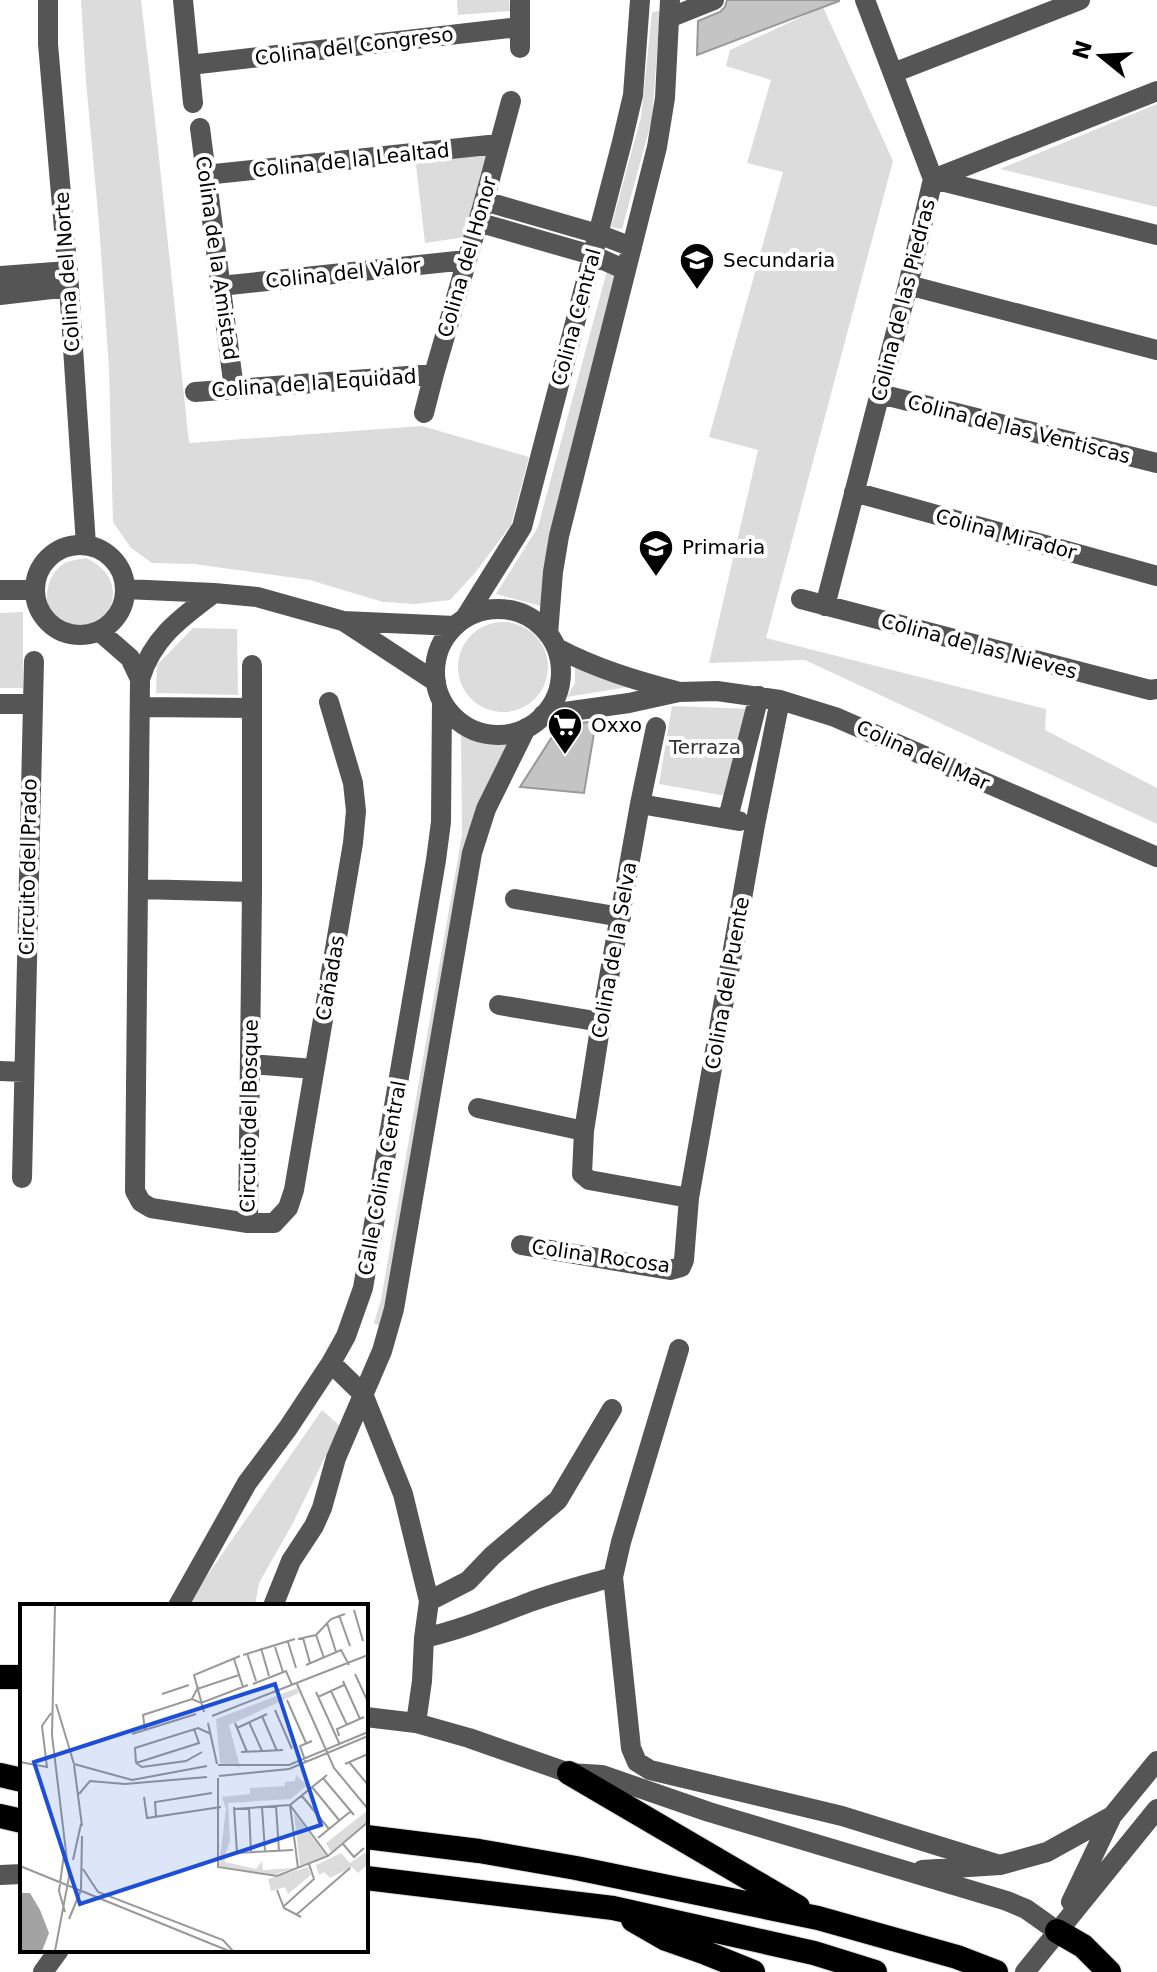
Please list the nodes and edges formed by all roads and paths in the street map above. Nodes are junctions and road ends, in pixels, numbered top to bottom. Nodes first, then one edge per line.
1 (48, 0) edge
2 (183, 0) edge
3 (520, 0) edge
4 (640, 0) edge
5 (714, 0) edge
6 (865, 0) edge
7 (1080, 0) edge
8 (670, 9) edge
9 (190, 65) junction
10 (893, 73) junction
11 (1157, 91) edge
12 (511, 101) dead end
13 (193, 103) dead end
14 (200, 128) dead end
15 (498, 144) junction
16 (205, 175) junction
17 (933, 179) junction
18 (484, 201) junction
19 (477, 222) junction
20 (598, 234) junction
21 (1157, 235) edge
22 (632, 247) junction
23 (592, 255) junction
24 (466, 260) junction
25 (626, 270) junction
26 (0, 276) edge
27 (68, 279) junction
28 (908, 285) junction
29 (220, 286) junction
30 (0, 295) edge
31 (1157, 350) edge
32 (434, 374) junction
33 (234, 389) junction
34 (195, 392) dead end
35 (880, 394) junction
36 (424, 413) dead end
37 (1157, 463) edge
38 (854, 492) junction
39 (86, 545) junction
40 (1157, 576) edge
41 (125, 589) junction
42 (0, 590) edge
43 (35, 590) junction
44 (214, 593) junction
45 (801, 599) dead end
46 (825, 606) junction
47 (343, 621) junction
48 (460, 622) junction
49 (99, 631) junction
50 (552, 641) junction
51 (34, 661) dead end
52 (252, 665) dead end
53 (140, 679) junction
54 (1157, 689) edge
55 (439, 692) junction
56 (679, 692) junction
57 (759, 696) junction
58 (780, 700) junction
59 (329, 702) dead end
60 (0, 704) edge
61 (32, 704) junction
62 (141, 707) junction
63 (252, 708) junction
64 (543, 715) junction
65 (656, 727) dead end
66 (526, 728) junction
67 (640, 804) junction
68 (728, 818) junction
69 (755, 825) junction
70 (1157, 857) edge
71 (138, 889) junction
72 (252, 892) junction
73 (515, 899) dead end
74 (621, 917) junction
75 (499, 1005) dead end
76 (601, 1022) junction
77 (250, 1064) junction
78 (314, 1069) junction
79 (0, 1071) edge
80 (24, 1072) junction
81 (478, 1108) dead end
82 (584, 1131) junction
83 (22, 1178) dead end
84 (689, 1198) junction
85 (248, 1223) junction
86 (521, 1245) dead end
87 (681, 1267) joint
88 (679, 1349) dead end
89 (331, 1363) junction
90 (363, 1394) junction
91 (612, 1409) dead end
92 (613, 1577) junction
93 (429, 1601) junction
94 (179, 1604) edge
95 (274, 1604) edge
96 (424, 1638) junction
97 (368, 1717) edge
98 (416, 1723) junction
99 (1157, 1761) edge
100 (569, 1773) junction
101 (0, 1775) edge
102 (20, 1780) edge
103 (1157, 1809) edge
104 (0, 1816) edge
105 (1112, 1816) junction
106 (20, 1821) edge
107 (368, 1837) edge
108 (1000, 1865) junction
109 (909, 1871) junction
110 (20, 1874) edge
111 (0, 1875) edge
112 (368, 1878) edge
113 (613, 1908) junction
114 (818, 1918) junction
115 (1057, 1931) junction
116 (58, 1952) edge
117 (1028, 1968) edge
118 (43, 1972) edge
119 (753, 1972) edge
120 (875, 1972) edge
121 (996, 1972) edge
122 (1109, 1972) edge

1 - 27 street, Colina del Norte
2 - 9 street
3 - 9 street, Colina del Congreso
4 - 20 street, Colina Central
5 - 8 street
6 - 10 street, Colina de las Piedras
7 - 10 street
8 - 22 street, Colina Central
9 - 13 street
10 - 17 street, Colina de las Piedras
11 - 17 street
12 - 15 street, Colina del Honor
14 - 16 street, Colina de la Amistad
15 - 16 street, Colina de la Lealtad
15 - 18 street, Colina del Honor
16 - 29 street, Colina de la Amistad
17 - 21 street
17 - 28 street, Colina de las Piedras
18 - 19 street, Colina del Honor
18 - 20 street
19 - 23 street
19 - 24 street, Colina del Honor
20 - 22 street
20 - 23 street, Colina Central
22 - 25 street, Colina Central
23 - 25 street
23 - 48 street, Colina Central
24 - 29 street, Colina del Valor
24 - 32 street, Colina del Honor
25 - 50 street, Colina Central
26 - 27 street
27 - 30 street
27 - 39 street, Colina del Norte
28 - 31 street
28 - 35 street, Colina de las Piedras
29 - 33 street, Colina de la Amistad
32 - 33 street, Colina de la Equidad
32 - 36 street, Colina del Honor
33 - 34 street, Colina de la Equidad
35 - 37 street, Colina de las Ventiscas
35 - 38 street, Colina de las Piedras
38 - 40 street, Colina Mirador
38 - 46 street, Colina de las Piedras
39 - 41 street
39 - 43 street
41 - 44 street
41 - 49 street
42 - 43 street
43 - 49 street
44 - 47 street
44 - 53 street, Circuito del Bosque
45 - 46 street, Colina de las Nieves
46 - 54 street, Colina de las Nieves
47 - 48 street
47 - 55 street
48 - 50 street
48 - 55 street
49 - 53 street
50 - 56 street, Colina del Mar
50 - 64 street
51 - 61 street, Circuito del Prado
52 - 63 street, Circuito del Bosque
53 - 62 street, Circuito del Bosque
55 - 66 street
55 - 89 street, Calle Colina Central
56 - 57 street, Colina del Mar
56 - 64 street, Colina del Mar
57 - 58 street, Colina del Mar
57 - 68 street
58 - 69 street, Colina del Puente
58 - 70 street, Colina del Mar
59 - 78 street, Cañadas
60 - 61 street
61 - 80 street, Circuito del Prado
62 - 63 street
62 - 71 street, Circuito del Bosque
63 - 72 street, Circuito del Bosque
64 - 66 street
65 - 67 street, Colina de la Selva
66 - 90 street, Calle Colina Central
67 - 68 street
67 - 74 street, Colina de la Selva
68 - 69 street
69 - 84 street, Colina del Puente
71 - 72 street
71 - 85 street, Circuito del Bosque
72 - 77 street, Circuito del Bosque
73 - 74 street
74 - 76 street, Colina de la Selva
75 - 76 street
76 - 82 street, Colina de la Selva
77 - 78 street
77 - 85 street, Circuito del Bosque
78 - 85 street, Cañadas
79 - 80 street
80 - 83 street, Circuito del Prado
81 - 82 street
82 - 84 street, Colina de la Selva
84 - 87 street, Colina del Puente
86 - 87 street, Colina Rocosa
88 - 92 street
89 - 90 street
89 - 94 street, Calle Colina Central
90 - 93 street
90 - 95 street, Calle Colina Central
91 - 93 street
92 - 96 street
92 - 108 street
93 - 96 street
96 - 98 street
97 - 98 street
98 - 100 street
99 - 105 street
100 - 109 street
100 - 114 highway
101 - 102 highway
103 - 115 street
104 - 106 highway
105 - 108 street
105 - 115 street
107 - 114 highway
108 - 109 street
109 - 115 street
110 - 111 street
112 - 113 highway
113 - 119 highway
113 - 120 highway
114 - 121 highway
115 - 117 street
115 - 122 highway
116 - 118 street

